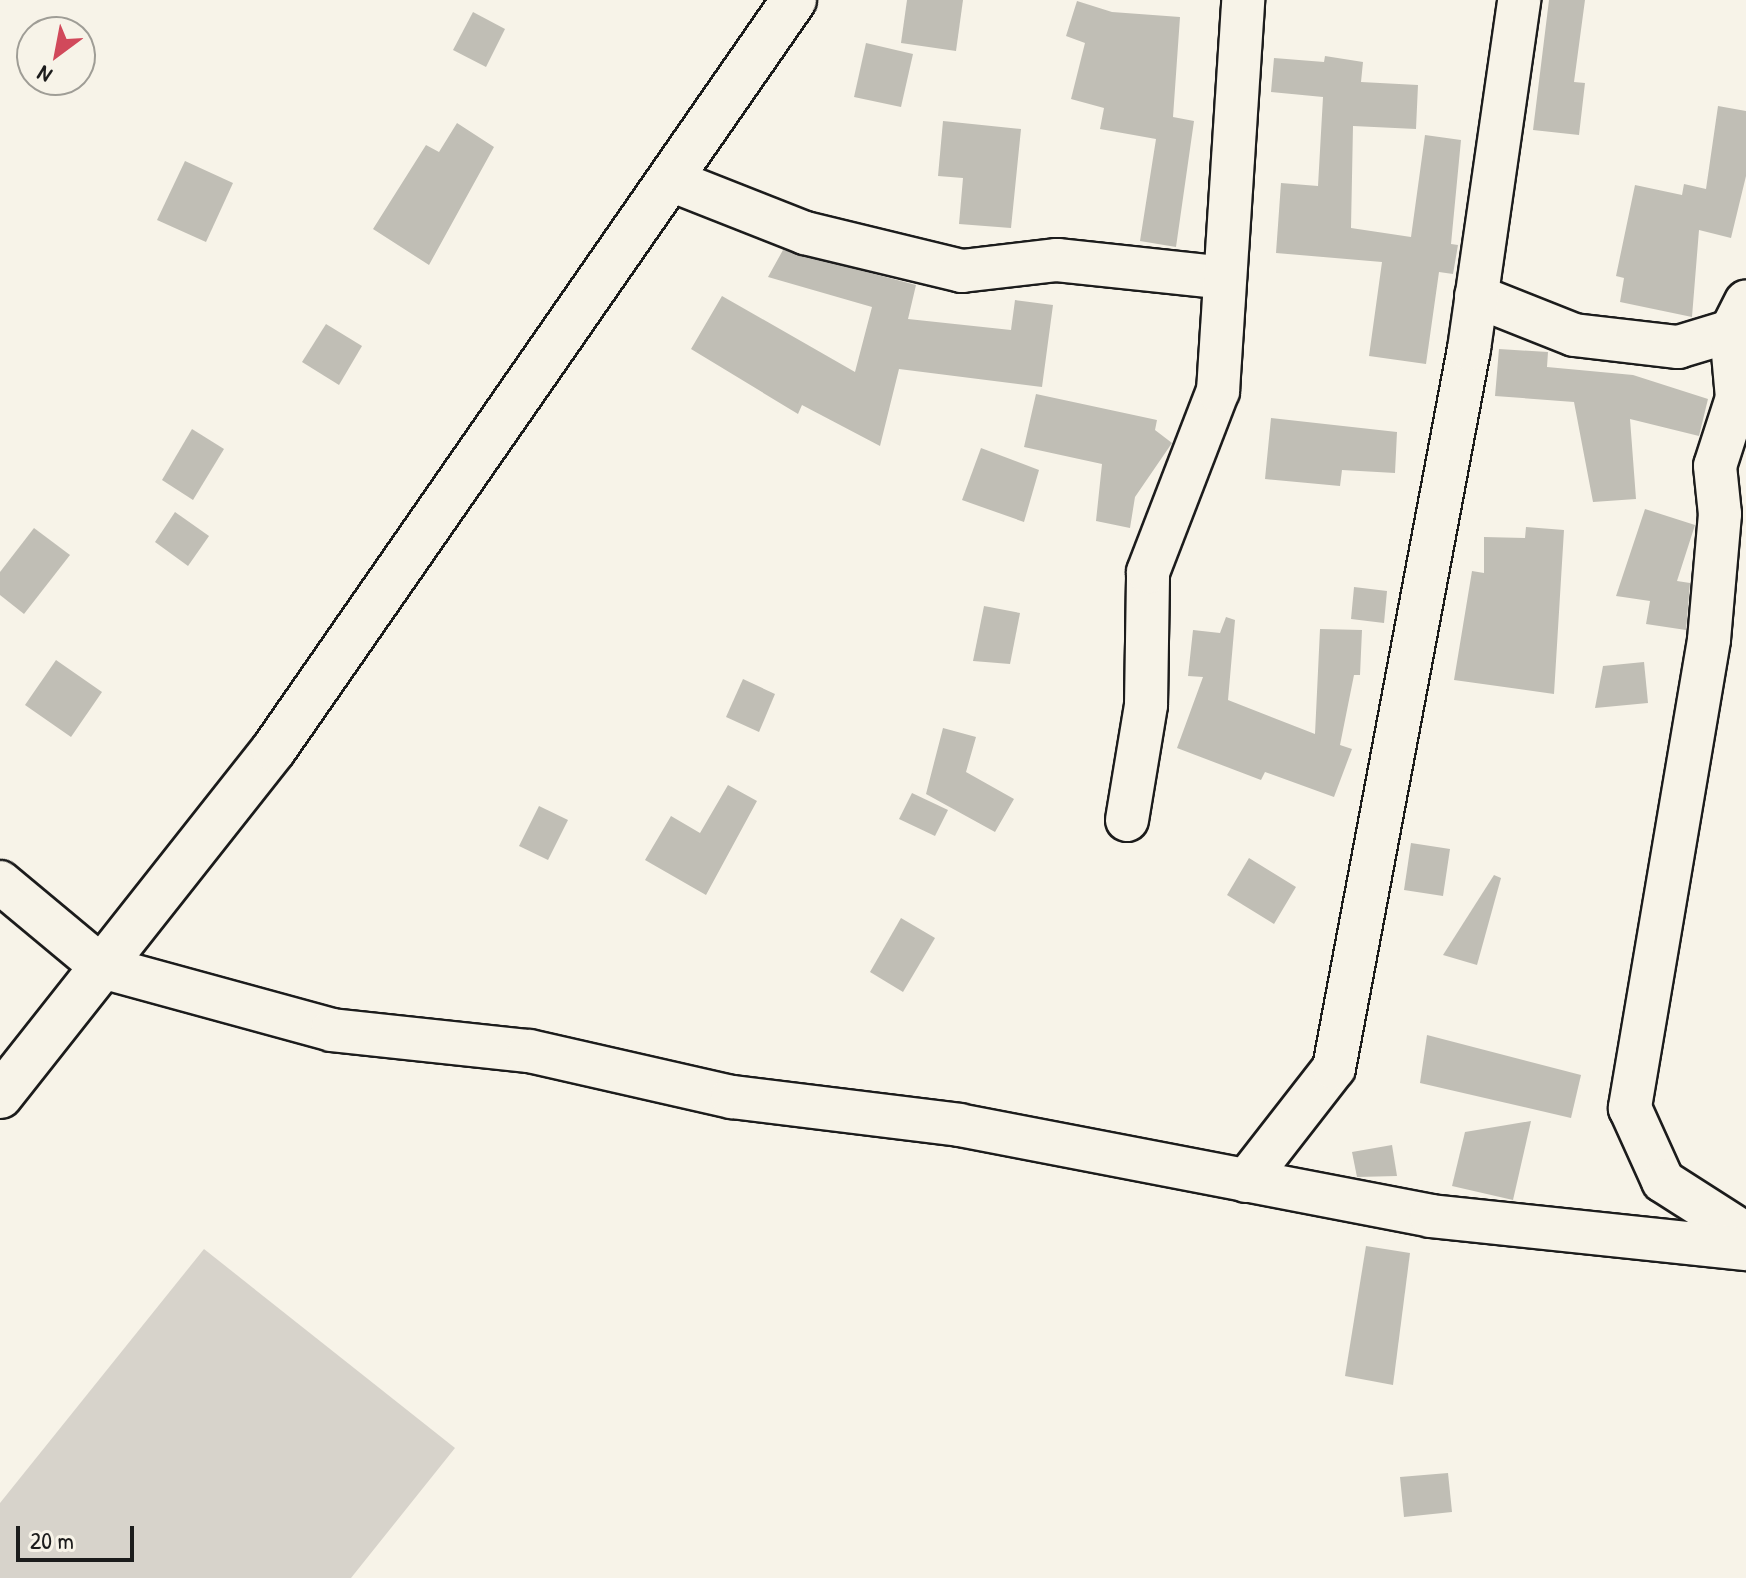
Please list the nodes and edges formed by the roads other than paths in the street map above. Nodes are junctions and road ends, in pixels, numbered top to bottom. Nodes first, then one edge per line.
1 (794, 0) edge
2 (1243, 0) edge
3 (1519, 0) edge
4 (673, 181) junction
5 (1225, 278) junction
6 (1476, 296) junction
7 (1738, 316) edge
8 (1127, 820) dead end
9 (0, 882) edge
10 (102, 967) junction
11 (0, 1096) edge
12 (1246, 1181) junction
13 (1746, 1234) edge
14 (1746, 1249) edge

1 - 4 main road
2 - 5 street
3 - 6 street
4 - 5 street
4 - 10 main road
5 - 8 street
6 - 7 street
6 - 12 street
7 - 13 street
9 - 10 street
10 - 11 main road
10 - 12 street
12 - 14 street

